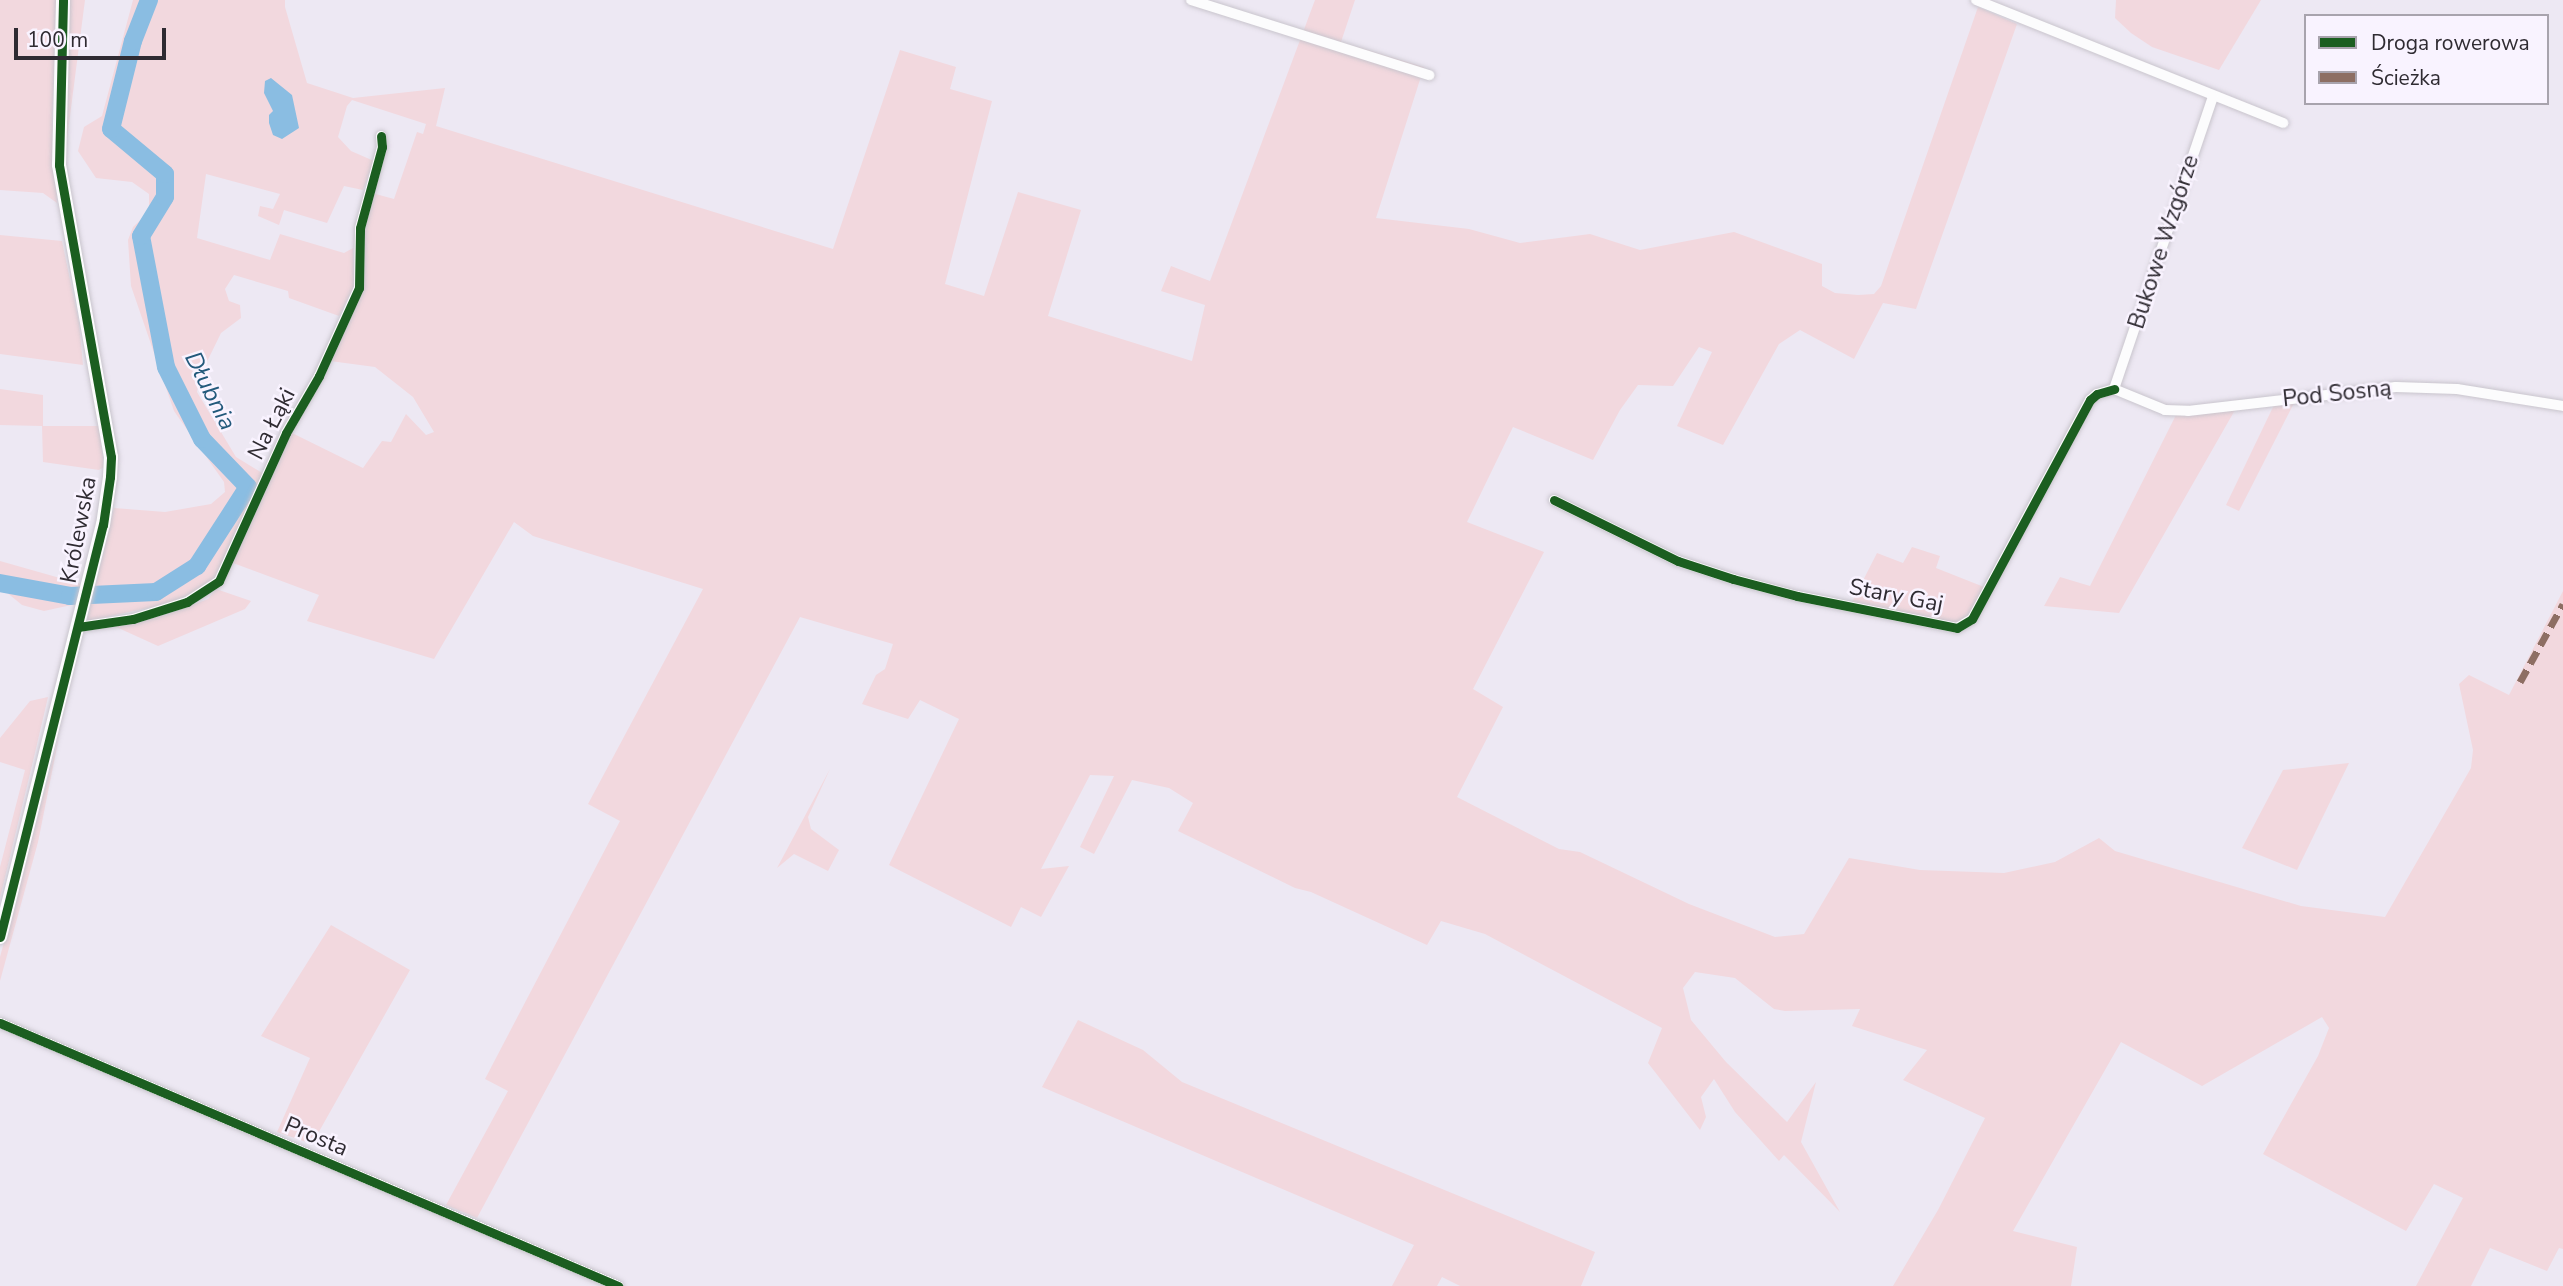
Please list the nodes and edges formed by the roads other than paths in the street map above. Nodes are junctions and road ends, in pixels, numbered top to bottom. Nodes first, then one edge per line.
1 (63, 0) edge
2 (1191, 0) edge
3 (1976, 0) edge
4 (1429, 75) dead end
5 (2213, 96) junction
6 (2283, 123) dead end
7 (381, 136) dead end
8 (2114, 389) junction
9 (2563, 406) edge
10 (1553, 500) dead end
11 (79, 621) junction
12 (0, 937) edge
13 (0, 1023) edge
14 (618, 1286) edge

1 - 11 street, Królewska
2 - 4 street
3 - 5 street
5 - 6 street
5 - 8 street, Bukowe Wzgórze
7 - 11 street, Na Łąki
8 - 9 street, Pod Sosną
8 - 10 street, Stary Gaj
11 - 12 street, Królewska
13 - 14 street, Prosta

